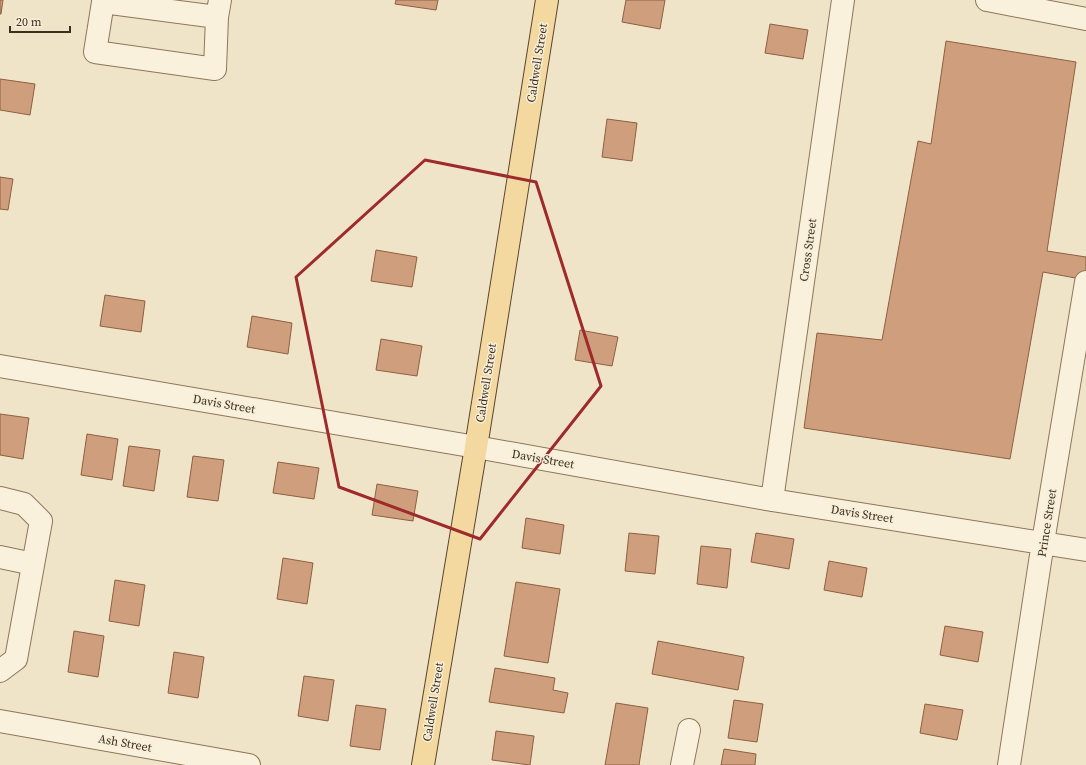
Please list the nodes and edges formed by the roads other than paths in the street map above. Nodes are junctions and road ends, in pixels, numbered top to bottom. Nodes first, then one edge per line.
1 (547, 0) edge
2 (843, 0) edge
3 (987, 0) edge
4 (218, 9) edge
5 (1086, 19) edge
6 (1086, 282) edge
7 (0, 366) edge
8 (476, 447) junction
9 (0, 498) edge
10 (772, 500) junction
11 (1043, 542) junction
12 (1086, 550) edge
13 (0, 557) edge
14 (33, 564) junction
15 (0, 671) edge
16 (0, 721) edge
17 (689, 730) dead end
18 (250, 765) edge
19 (423, 765) edge
20 (682, 765) edge
21 (1009, 765) edge

1 - 8 main road, Caldwell Street
2 - 10 street, Cross Street
3 - 5 street
4 - 4 street
6 - 11 street, Prince Street
7 - 8 street, Davis Street
8 - 10 street, Davis Street
8 - 19 main road, Caldwell Street
9 - 14 street
10 - 11 street, Davis Street
11 - 12 street, Davis Street
11 - 21 street, Prince Street
13 - 14 street
14 - 15 street
16 - 18 street, Ash Street
17 - 20 street

